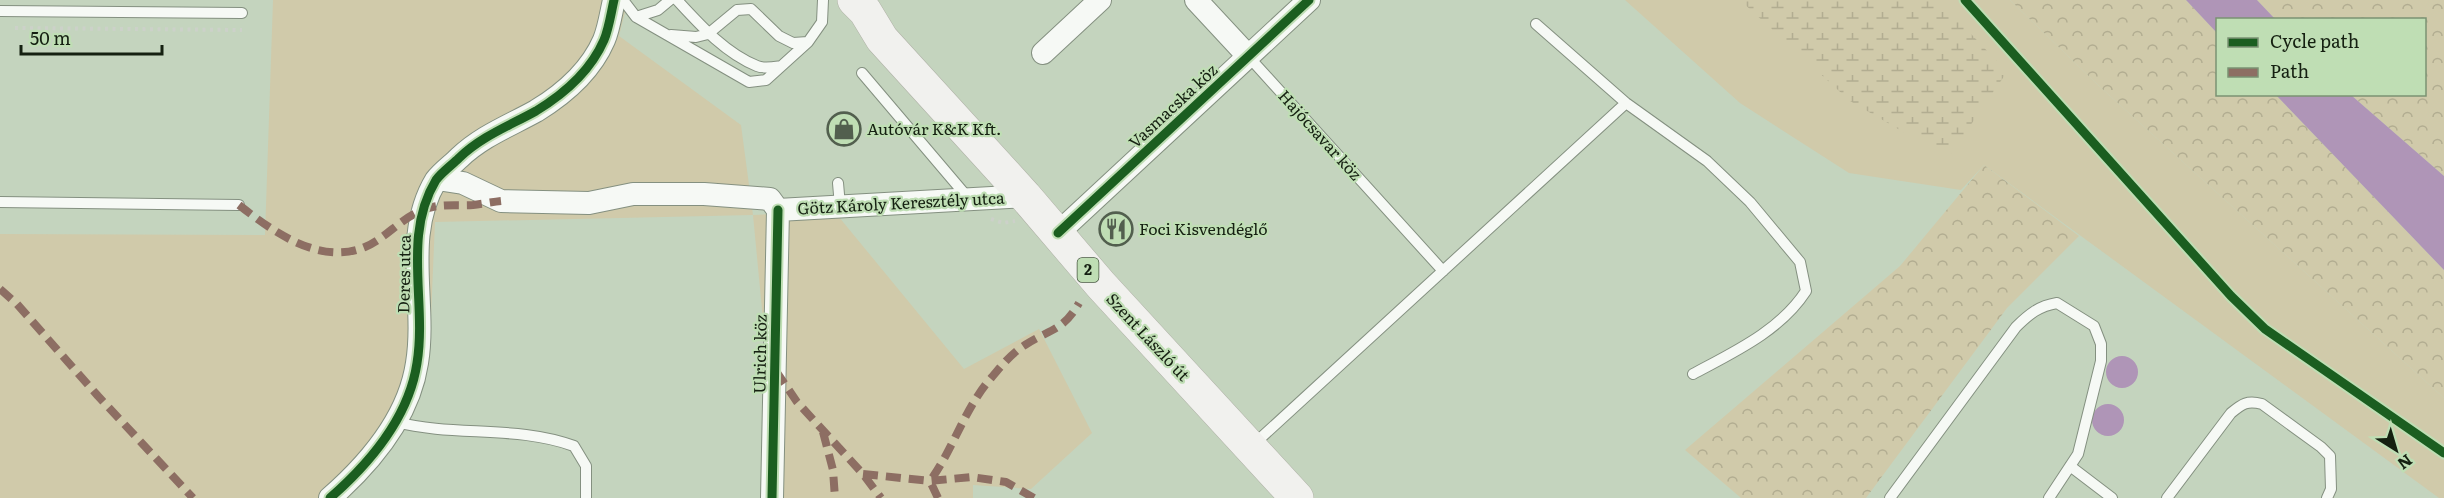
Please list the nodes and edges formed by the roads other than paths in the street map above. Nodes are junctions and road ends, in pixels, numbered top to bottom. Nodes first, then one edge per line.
1 (614, 0) edge
2 (623, 0) edge
3 (670, 0) edge
4 (677, 0) edge
5 (823, 0) edge
6 (836, 0) edge
7 (854, 0) edge
8 (1100, 0) edge
9 (1196, 0) edge
10 (1309, 0) edge
11 (0, 11) edge
12 (242, 13) dead end
13 (636, 17) junction
14 (1536, 24) dead end
15 (662, 32) junction
16 (708, 34) junction
17 (882, 39) junction
18 (808, 42) junction
19 (1043, 53) dead end
20 (1248, 56) junction
21 (781, 66) junction
22 (862, 73) dead end
23 (1626, 103) junction
24 (437, 179) junction
25 (838, 183) dead end
26 (1025, 196) junction
27 (969, 199) junction
28 (0, 202) edge
29 (239, 205) dead end
30 (840, 206) junction
31 (778, 210) junction
32 (1058, 234) junction
33 (1443, 271) junction
34 (1693, 374) dead end
35 (396, 422) junction
36 (1250, 447) junction
37 (2070, 466) junction
38 (356, 487) edge
39 (330, 498) edge
40 (586, 498) edge
41 (772, 498) edge
42 (1297, 498) edge
43 (1890, 498) edge
44 (2049, 498) edge
45 (2112, 498) edge
46 (2167, 498) edge
47 (2327, 498) edge

1 - 24 street, Deres utca
2 - 13 lane
3 - 13 lane
4 - 16 lane
5 - 18 lane
6 - 17 main road, 2
7 - 17 main road, 2
8 - 19 street
9 - 20 street, Hajócsavar köz
10 - 20 street, Vasmacska köz
11 - 12 lane
13 - 15 lane
14 - 23 lane
15 - 16 lane
15 - 21 lane
16 - 18 lane
16 - 21 lane
17 - 26 main road, Szent László út / 2
18 - 21 lane
20 - 32 street, Vasmacska köz
20 - 33 lane, Hajócsavar köz
22 - 27 lane
23 - 33 lane
23 - 34 lane
24 - 31 street
24 - 35 street, Deres utca
25 - 30 lane
26 - 27 street, Götz Károly Keresztély utca
26 - 32 main road, Szent László út / 2
27 - 30 street, Götz Károly Keresztély utca
28 - 29 lane
30 - 31 street, Götz Károly Keresztély utca
31 - 41 street, Ulrich köz
32 - 36 main road, Szent László út / 2
33 - 36 lane
35 - 38 street, Deres utca
35 - 40 lane
36 - 42 main road, Szent László út / 2
37 - 43 lane
37 - 44 lane
37 - 45 lane
38 - 39 street, Deres utca
46 - 47 lane

